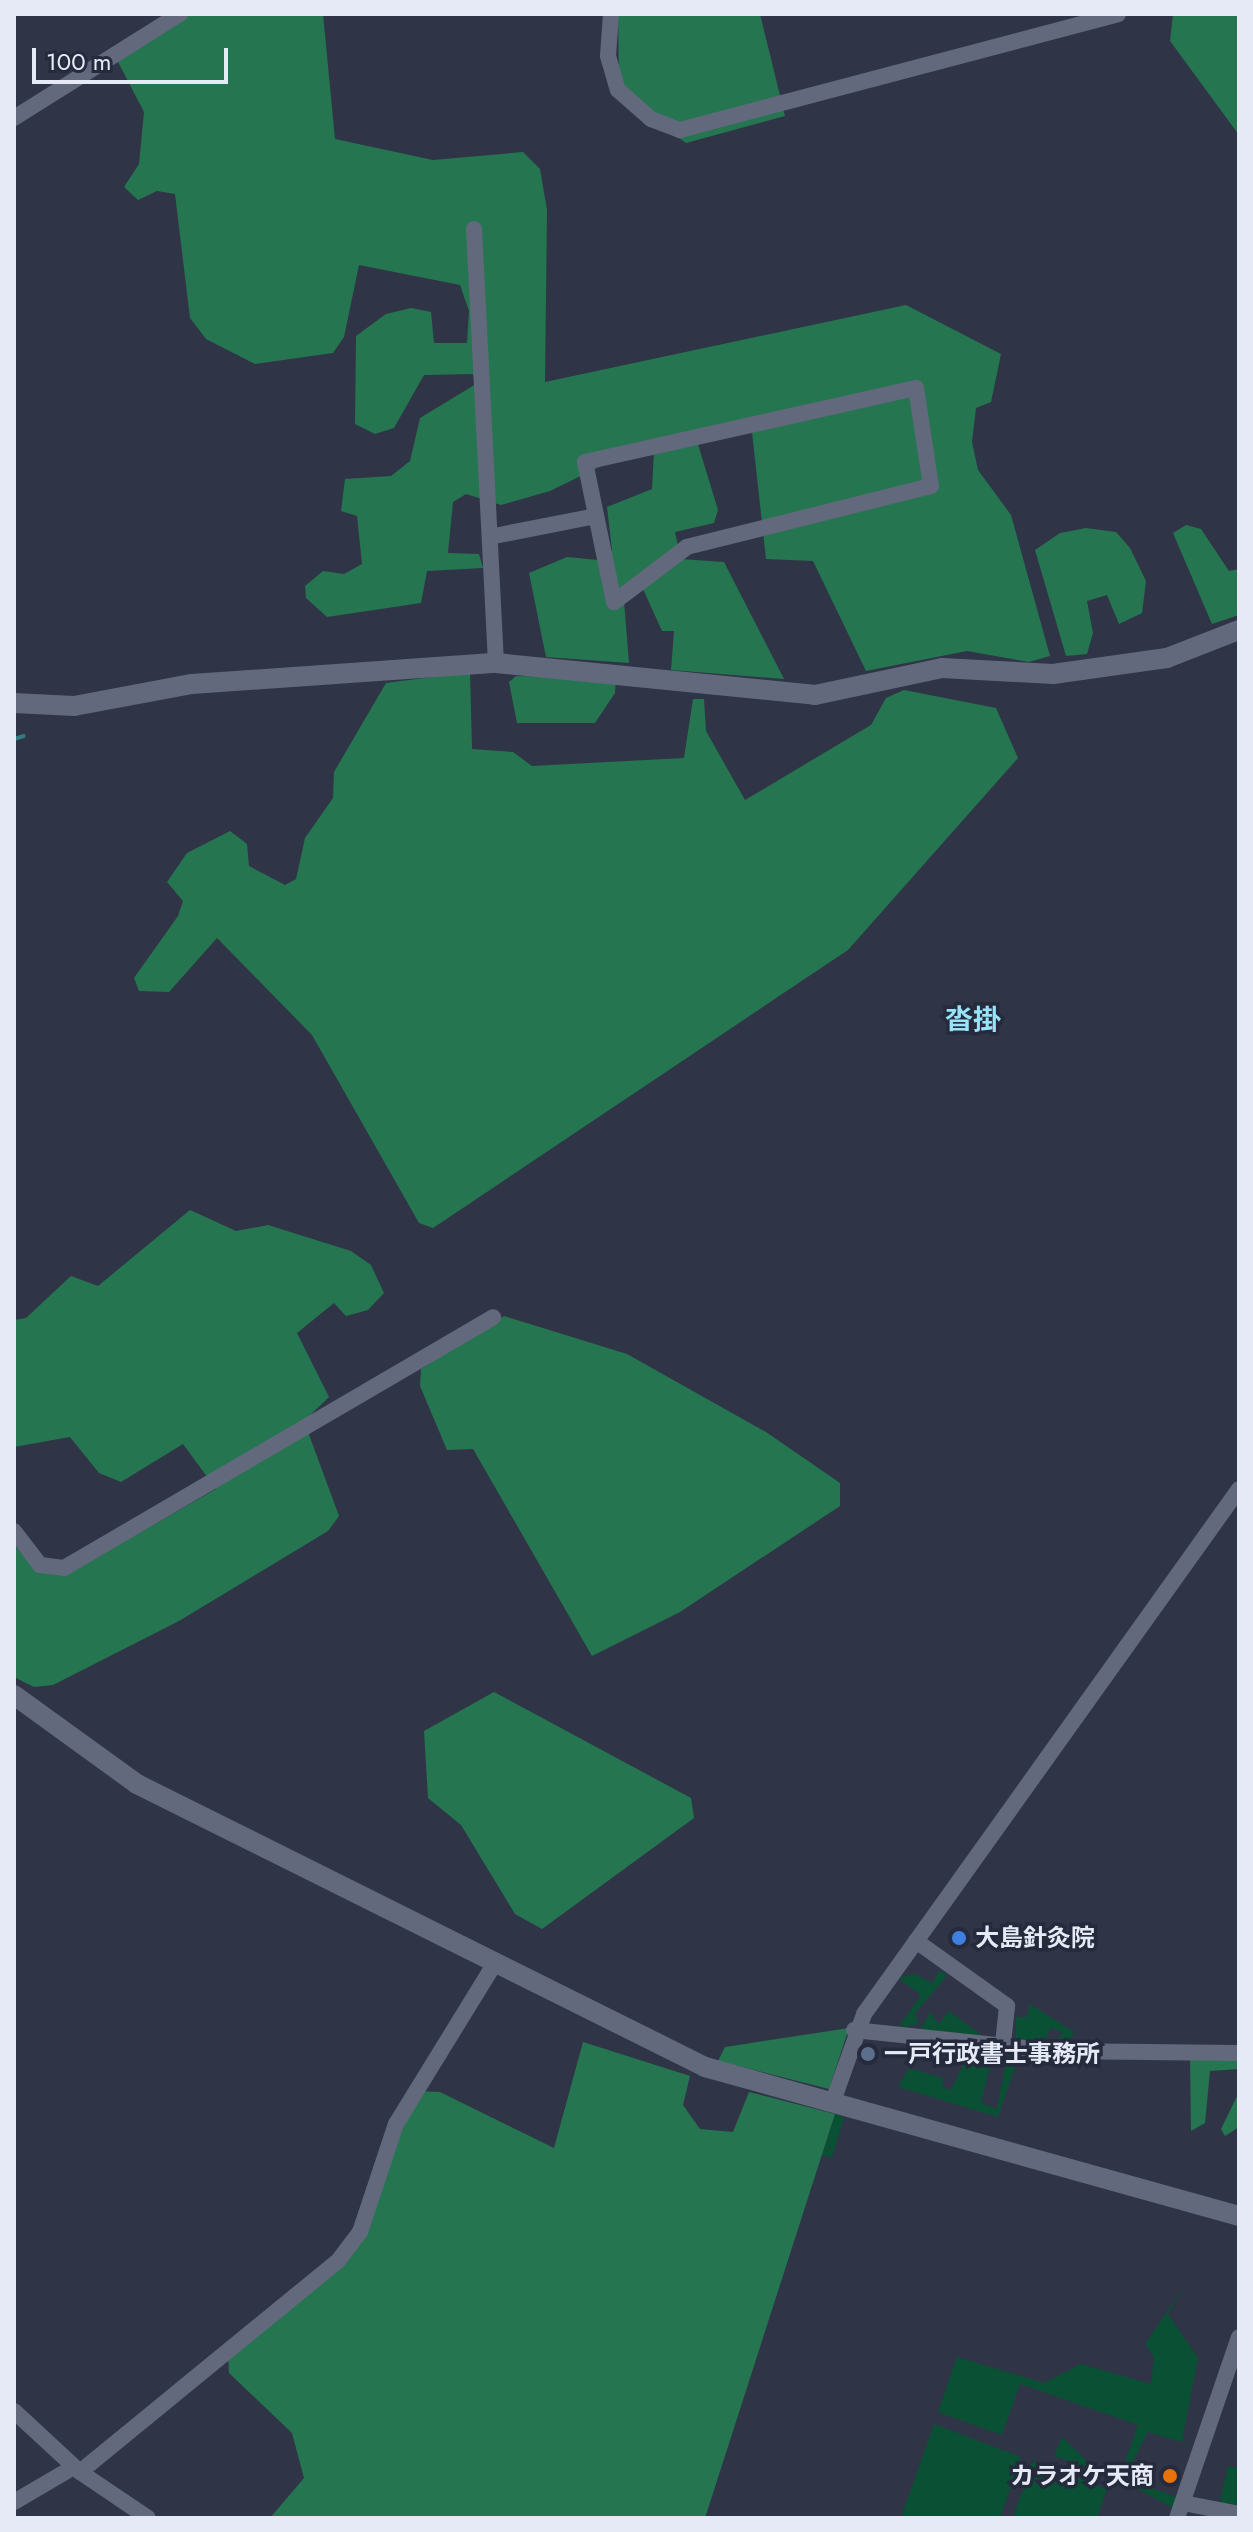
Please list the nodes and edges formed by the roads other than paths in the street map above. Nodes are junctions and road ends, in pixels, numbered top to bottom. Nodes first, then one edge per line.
1 (180, 14) edge
2 (611, 14) edge
3 (1118, 14) edge
4 (14, 118) edge
5 (474, 229) dead end
6 (596, 516) junction
7 (494, 536) junction
8 (1239, 630) edge
9 (496, 663) junction
10 (14, 703) edge
11 (493, 1317) dead end
12 (1239, 1489) edge
13 (14, 1531) edge
14 (14, 1695) edge
15 (916, 1941) junction
16 (495, 1963) junction
17 (854, 2030) junction
18 (1003, 2044) junction
19 (1239, 2053) edge
20 (832, 2104) junction
21 (1239, 2216) edge
22 (1239, 2337) edge
23 (14, 2411) edge
24 (77, 2469) junction
25 (14, 2502) edge
26 (1180, 2510) edge
27 (1239, 2514) edge
28 (148, 2518) edge

1 - 4 street
2 - 3 street
5 - 7 street
6 - 6 street
6 - 7 street
7 - 9 street
8 - 9 street
9 - 10 street
11 - 13 street
12 - 15 street
14 - 16 street
15 - 17 street
15 - 18 street
16 - 20 street
16 - 24 street
17 - 18 street
17 - 20 street
18 - 19 street
20 - 21 street
22 - 26 street
23 - 24 street
24 - 25 street
24 - 28 street
26 - 27 street

